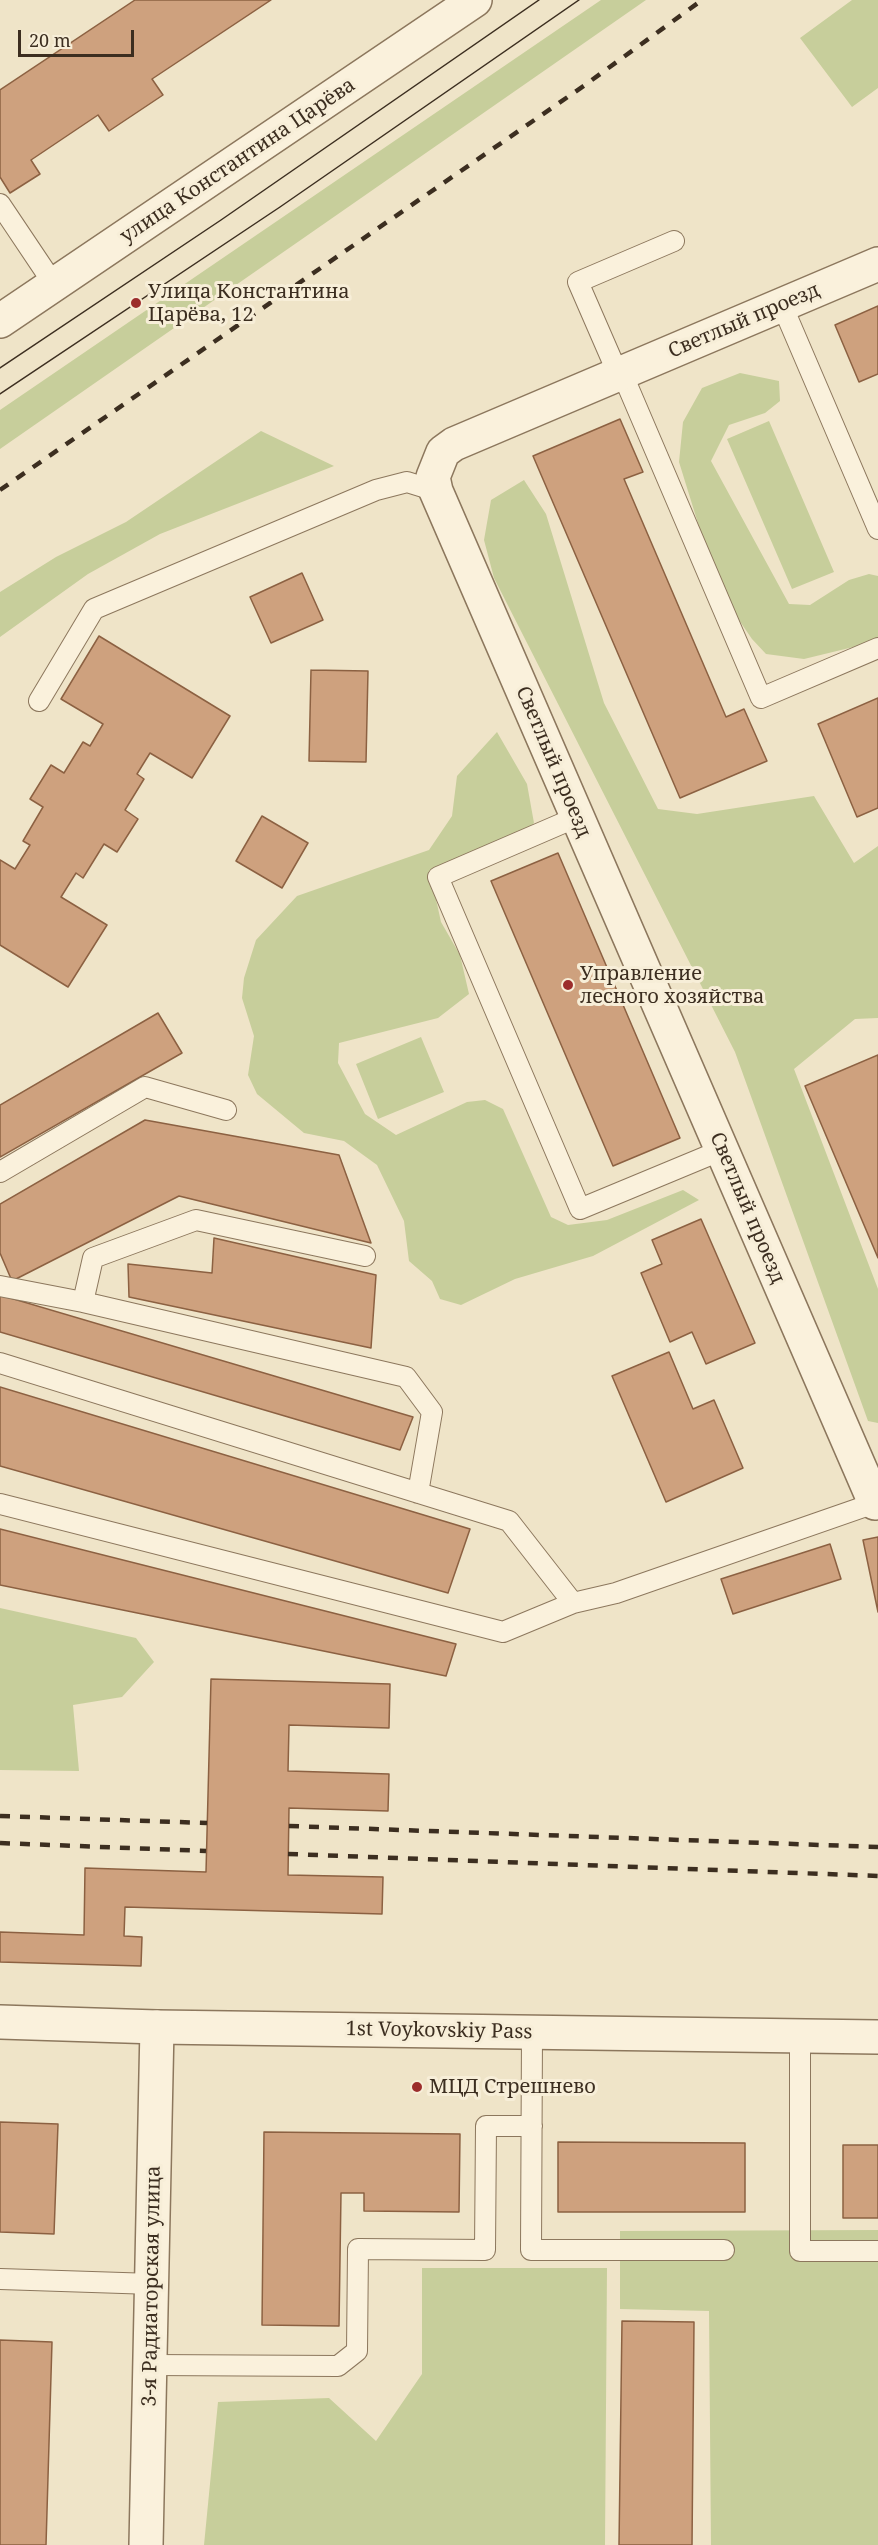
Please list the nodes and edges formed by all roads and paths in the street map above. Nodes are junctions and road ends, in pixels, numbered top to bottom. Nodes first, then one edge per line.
1 (475, 0) edge
2 (0, 204) edge
3 (674, 240) dead end
4 (878, 264) edge
5 (55, 285) junction
6 (782, 305) junction
7 (0, 321) edge
8 (620, 374) junction
9 (436, 491) junction
10 (878, 530) edge
11 (878, 648) edge
12 (39, 701) dead end
13 (577, 817) junction
14 (226, 1110) dead end
15 (722, 1149) junction
16 (0, 1172) edge
17 (365, 1256) dead end
18 (0, 1286) edge
19 (83, 1302) junction
20 (0, 1363) edge
21 (418, 1493) junction
22 (876, 1503) edge
23 (0, 1504) edge
24 (573, 1603) junction
25 (0, 2022) edge
26 (157, 2027) junction
27 (532, 2033) junction
28 (800, 2036) junction
29 (878, 2037) edge
30 (532, 2126) junction
31 (724, 2250) dead end
32 (878, 2251) edge
33 (0, 2279) edge
34 (153, 2284) junction
35 (151, 2365) junction
36 (146, 2545) edge

1 - 5 street, улица Константина Царёва
2 - 5 lane
3 - 8 lane
4 - 6 street, Светлый проезд
5 - 7 street, улица Константина Царёва
6 - 8 street, Светлый проезд
6 - 10 lane
8 - 9 street, Светлый проезд
8 - 11 lane
9 - 12 lane
9 - 13 street, Светлый проезд
13 - 15 street, Светлый проезд
13 - 15 lane
14 - 16 lane
15 - 22 street, Светлый проезд
17 - 19 lane
18 - 19 lane
19 - 21 lane
20 - 21 lane
21 - 24 lane
22 - 24 lane
23 - 24 lane
25 - 26 street, 1st Voykovskiy Pass
26 - 27 street, 1st Voykovskiy Pass
26 - 34 street, 3-я Радиаторская улица
27 - 28 street, 1st Voykovskiy Pass
27 - 30 lane
28 - 29 street, 1st Voykovskiy Pass
28 - 32 lane
30 - 31 lane
30 - 35 lane
33 - 34 lane
34 - 35 street, 3-я Радиаторская улица
35 - 36 street, 3-я Радиаторская улица

